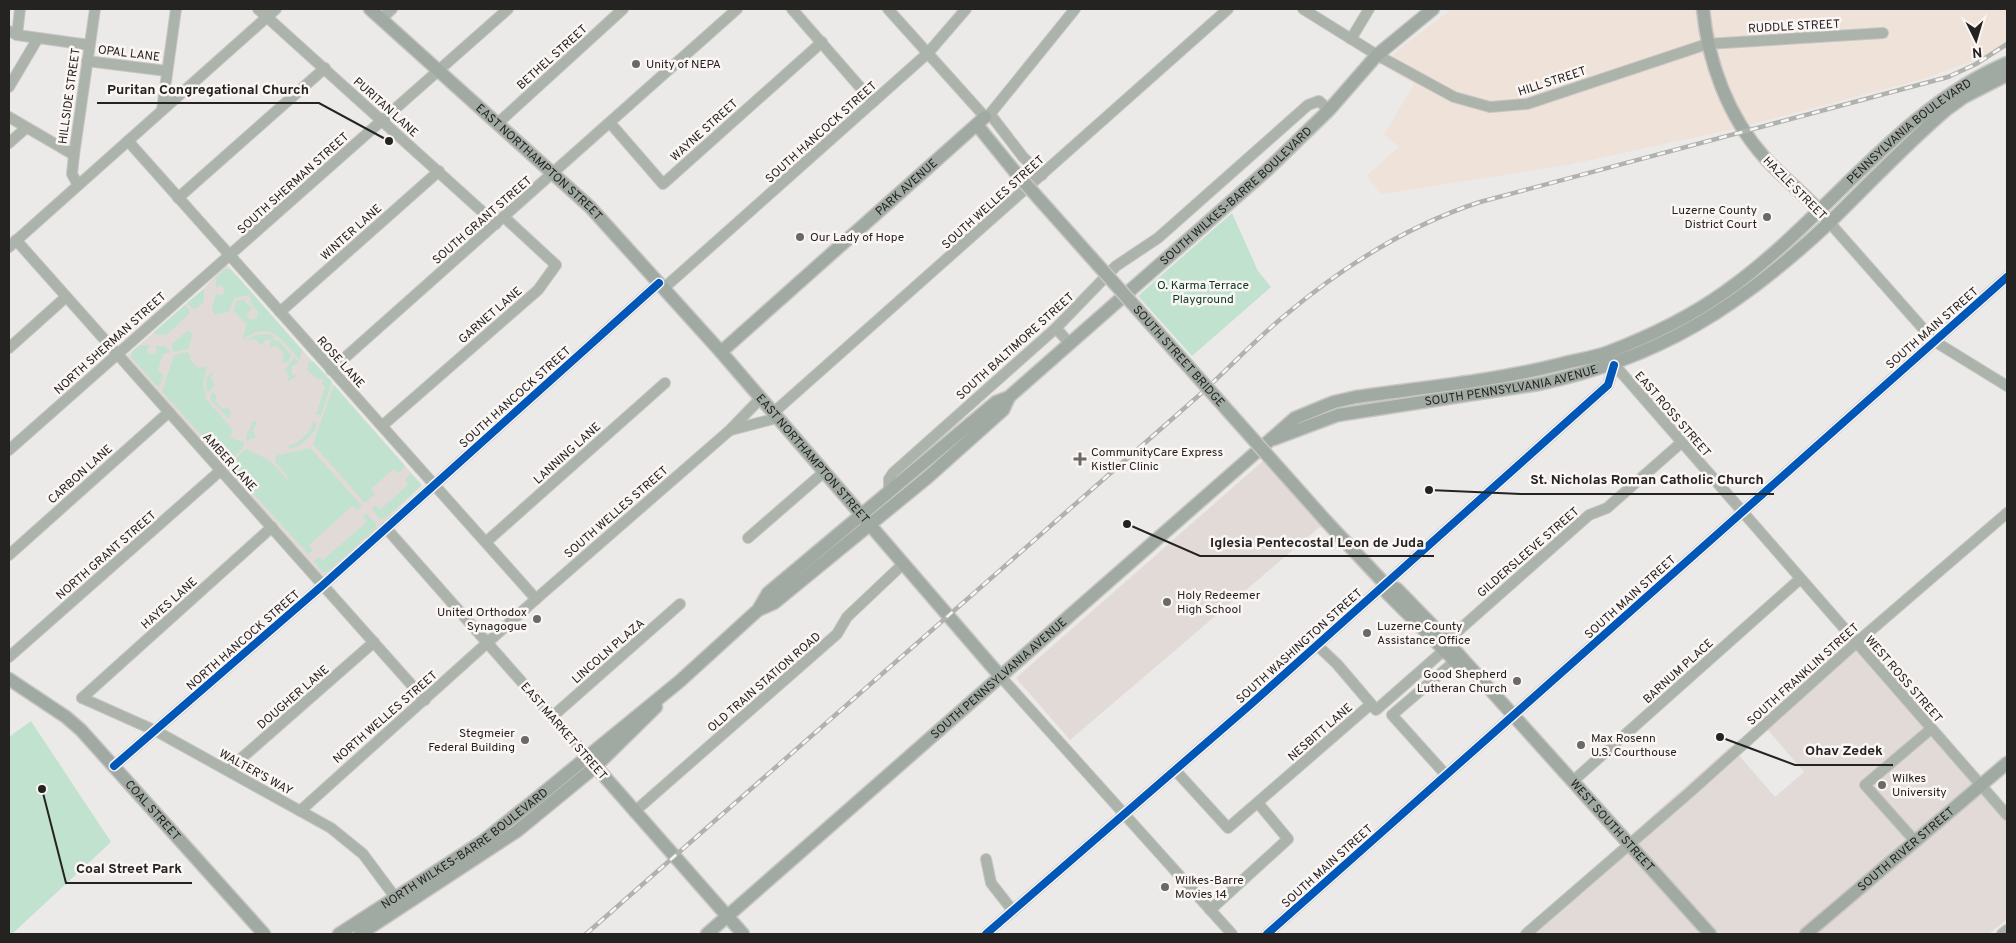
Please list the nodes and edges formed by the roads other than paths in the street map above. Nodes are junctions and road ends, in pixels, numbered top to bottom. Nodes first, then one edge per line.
1 (20, 9) edge
2 (94, 9) edge
3 (176, 9) edge
4 (258, 9) edge
5 (276, 9) edge
6 (370, 9) edge
7 (392, 9) edge
8 (508, 9) edge
9 (624, 9) edge
10 (738, 9) edge
11 (792, 9) edge
12 (888, 9) edge
13 (966, 9) edge
14 (1075, 9) edge
15 (1228, 9) edge
16 (1303, 9) edge
17 (1369, 9) edge
18 (1433, 9) edge
19 (1703, 9) edge
20 (267, 17) junction
21 (381, 18) junction
22 (13, 33) edge
23 (1883, 33) dead end
24 (38, 38) junction
25 (1351, 39) junction
26 (822, 42) junction
27 (1707, 44) junction
28 (89, 45) junction
29 (928, 53) junction
30 (1376, 55) junction
31 (87, 61) junction
32 (2007, 63) edge
33 (325, 68) junction
34 (439, 70) junction
35 (167, 71) junction
36 (2007, 75) edge
37 (9, 87) edge
38 (873, 102) junction
39 (162, 110) junction
40 (1329, 110) junction
41 (9, 117) edge
42 (984, 119) junction
43 (382, 120) junction
44 (497, 124) junction
45 (611, 124) junction
46 (26, 128) junction
47 (128, 142) junction
48 (9, 143) edge
49 (74, 155) junction
50 (439, 171) junction
51 (553, 174) junction
52 (1042, 176) junction
53 (78, 185) junction
54 (178, 198) junction
55 (1820, 212) junction
56 (500, 220) junction
57 (1829, 222) junction
58 (12, 243) edge
59 (229, 256) junction
60 (2007, 277) edge
61 (661, 286) junction
62 (66, 297) junction
63 (280, 312) junction
64 (1056, 328) junction
65 (1934, 341) junction
66 (1070, 344) junction
67 (9, 348) edge
68 (721, 352) junction
69 (118, 354) junction
70 (1604, 354) junction
71 (1614, 365) junction
72 (331, 370) junction
73 (665, 382) dead end
74 (2007, 386) edge
75 (1009, 397) junction
76 (760, 399) junction
77 (169, 412) junction
78 (775, 416) junction
79 (382, 426) junction
80 (730, 430) junction
81 (931, 439) junction
82 (1271, 440) junction
83 (1682, 442) junction
84 (9, 450) edge
85 (937, 453) junction
86 (220, 471) junction
87 (824, 472) junction
88 (433, 485) junction
89 (889, 492) junction
90 (1742, 513) junction
91 (2007, 513) edge
92 (860, 515) junction
93 (869, 525) junction
94 (272, 527) junction
95 (386, 528) junction
96 (748, 538) dead end
97 (486, 542) junction
98 (9, 555) edge
99 (903, 564) junction
100 (1800, 579) junction
101 (1385, 584) junction
102 (323, 585) junction
103 (536, 599) junction
104 (680, 604) dead end
105 (758, 610) junction
106 (374, 642) junction
107 (1856, 643) junction
108 (488, 644) junction
109 (1317, 645) junction
110 (1445, 646) junction
111 (9, 657) edge
112 (1454, 662) junction
113 (1475, 675) junction
114 (1001, 677) junction
115 (9, 680) edge
116 (680, 681) junction
117 (82, 698) joint
118 (425, 700) junction
119 (1371, 704) junction
120 (1514, 715) junction
121 (553, 716) junction
122 (1931, 729) junction
123 (156, 731) junction
124 (587, 756) junction
125 (2007, 763) edge
126 (114, 766) junction
127 (595, 767) junction
128 (228, 770) junction
129 (1175, 770) junction
130 (1446, 775) junction
131 (1574, 781) junction
132 (1981, 786) junction
133 (1258, 803) junction
134 (300, 811) junction
135 (634, 812) junction
136 (1123, 815) junction
137 (2007, 815) edge
138 (1915, 841) junction
139 (1629, 844) junction
140 (986, 859) dead end
141 (395, 897) junction
142 (1210, 910) junction
143 (1013, 911) junction
144 (727, 917) junction
145 (2007, 930) edge
146 (264, 934) edge
147 (339, 934) edge
148 (360, 934) edge
149 (707, 934) edge
150 (743, 934) edge
151 (986, 934) edge
152 (1232, 934) edge
153 (1267, 934) edge
154 (1526, 934) edge
155 (1710, 934) edge
156 (1806, 934) edge
157 (2002, 934) edge

1 - 22 street
2 - 28 street, HILLSIDE STREET
3 - 35 street
4 - 20 street, PURITAN LANE
5 - 20 street
6 - 21 main road, EAST NORTHAMPTON STREET
7 - 21 street
8 - 34 street, SOUTH SHERMAN STREET
9 - 44 street, BETHEL STREET
10 - 45 street, SOUTH GRANT STREET
11 - 26 street
12 - 29 street
13 - 29 street, SOUTH HANCOCK STREET
14 - 42 street, PARK AVENUE
15 - 52 street, SOUTH WELLES STREET
16 - 25 street, HILL STREET
17 - 25 street
18 - 30 main road, SOUTH WILKES-BARRE BOULEVARD
19 - 27 main road, HAZLE STREET
20 - 33 street, PURITAN LANE
20 - 39 street
21 - 34 main road, EAST NORTHAMPTON STREET
22 - 24 street
23 - 27 street, RUDDLE STREET
24 - 28 street
24 - 37 street
25 - 30 street, HILL STREET
26 - 38 street
26 - 45 street, WAYNE STREET
27 - 30 street, HILL STREET
27 - 55 main road, HAZLE STREET
28 - 31 street, HILLSIDE STREET
29 - 38 street, SOUTH HANCOCK STREET
29 - 42 street
30 - 40 main road, SOUTH WILKES-BARRE BOULEVARD
31 - 35 street, OPAL LANE
31 - 49 street, HILLSIDE STREET
32 - 55 main road, PENNSYLVANIA BOULEVARD
33 - 43 street, PURITAN LANE
33 - 54 street
34 - 43 street, SOUTH SHERMAN STREET
34 - 44 main road, EAST NORTHAMPTON STREET
35 - 39 street
36 - 57 main road, PENNSYLVANIA BOULEVARD
38 - 61 street, SOUTH HANCOCK STREET
39 - 47 street
40 - 64 street, SOUTH BALTIMORE STREET
40 - 66 main road, SOUTH WILKES-BARRE BOULEVARD
41 - 46 street
42 - 52 street
42 - 68 main road, PARK AVENUE
42 - 101 main road, SOUTH STREET BRIDGE, bridge
43 - 50 street, PURITAN LANE
43 - 59 street, SOUTH SHERMAN STREET
44 - 51 main road, EAST NORTHAMPTON STREET
45 - 51 street, SOUTH GRANT STREET
46 - 48 street
46 - 49 street
47 - 53 street
47 - 54 street, ROSE LANE
49 - 53 street, HILLSIDE STREET
50 - 56 street, PURITAN LANE
50 - 63 street, WINTER LANE
51 - 56 street, SOUTH GRANT STREET
51 - 61 main road, EAST NORTHAMPTON STREET
52 - 78 street, SOUTH WELLES STREET
53 - 58 street
54 - 59 street, ROSE LANE
55 - 57 main road, HAZLE STREET
55 - 70 main road, SOUTH PENNSYLVANIA AVENUE
56 - 72 street, SOUTH GRANT STREET
56 - 79 street, GARNET LANE
57 - 65 street, HAZLE STREET
57 - 71 main road, SOUTH PENNSYLVANIA AVENUE
58 - 62 street, AMBER LANE
59 - 63 street, ROSE LANE
59 - 69 street, NORTH SHERMAN STREET
60 - 65 street, SOUTH MAIN STREET
61 - 68 main road, EAST NORTHAMPTON STREET
61 - 88 street, SOUTH HANCOCK STREET
62 - 67 street
62 - 69 street, AMBER LANE
63 - 72 street, ROSE LANE
64 - 66 street
64 - 81 street, SOUTH BALTIMORE STREET
65 - 74 street, HAZLE STREET
65 - 90 street, SOUTH MAIN STREET
66 - 75 main road, SOUTH WILKES-BARRE BOULEVARD
68 - 76 main road, EAST NORTHAMPTON STREET
69 - 77 street, AMBER LANE
69 - 84 street, NORTH SHERMAN STREET
70 - 71 street, EAST ROSS STREET
70 - 82 main road, SOUTH PENNSYLVANIA AVENUE
71 - 82 main road, SOUTH PENNSYLVANIA AVENUE
71 - 83 street, EAST ROSS STREET
71 - 101 street, SOUTH WASHINGTON STREET
72 - 79 street, ROSE LANE
73 - 97 street, LANNING LANE
75 - 85 main road, SOUTH WILKES-BARRE BOULEVARD
75 - 93 main road, SOUTH WILKES-BARRE BOULEVARD
76 - 78 main road, EAST NORTHAMPTON STREET
76 - 80 street, SOUTH WELLES STREET
77 - 86 street, AMBER LANE
77 - 98 street, CARBON LANE
78 - 80 street
78 - 87 main road, EAST NORTHAMPTON STREET
79 - 88 street, ROSE LANE
80 - 103 street, SOUTH WELLES STREET
81 - 85 street
81 - 89 street, SOUTH BALTIMORE STREET
82 - 114 main road, SOUTH PENNSYLVANIA AVENUE
83 - 90 street, EAST ROSS STREET
83 - 110 street, GILDERSLEEVE STREET
85 - 89 main road, SOUTH WILKES-BARRE BOULEVARD
86 - 94 street, AMBER LANE
86 - 111 street, NORTH GRANT STREET
87 - 92 main road, EAST NORTHAMPTON STREET
87 - 96 street
88 - 95 street, SOUTH HANCOCK STREET
88 - 97 street, ROSE LANE
89 - 92 main road, SOUTH WILKES-BARRE BOULEVARD
90 - 100 street, WEST ROSS STREET
90 - 120 street, SOUTH MAIN STREET
91 - 107 street, SOUTH FRANKLIN STREET
92 - 93 main road, EAST NORTHAMPTON STREET
92 - 105 main road, SOUTH WILKES-BARRE BOULEVARD
93 - 99 main road, EAST NORTHAMPTON STREET
93 - 105 main road, SOUTH WILKES-BARRE BOULEVARD
94 - 102 street, AMBER LANE
94 - 117 street, HAYES LANE
95 - 102 street, NORTH HANCOCK STREET
95 - 108 street, EAST MARKET STREET
97 - 103 street, ROSE LANE
99 - 114 main road, EAST NORTHAMPTON STREET
99 - 135 street, OLD TRAIN STATION ROAD
100 - 107 street, WEST ROSS STREET
100 - 131 street, BARNUM PLACE
101 - 109 street, SOUTH WASHINGTON STREET
101 - 110 main road, SOUTH STREET BRIDGE
102 - 106 street, AMBER LANE
102 - 123 street, NORTH HANCOCK STREET
103 - 108 street, SOUTH WELLES STREET
104 - 121 street, LINCOLN PLAZA
105 - 116 main road, SOUTH WILKES-BARRE BOULEVARD
106 - 118 street, AMBER LANE
106 - 128 street, DOUGHER LANE
107 - 122 street, WEST ROSS STREET
107 - 139 street, SOUTH FRANKLIN STREET
108 - 118 street, NORTH WELLES STREET
108 - 121 street, EAST MARKET STREET
109 - 119 street
109 - 129 street, SOUTH WASHINGTON STREET
110 - 112 main road
110 - 113 main road
110 - 119 street, NESBITT LANE
112 - 113 main road
112 - 130 street
113 - 120 main road, WEST SOUTH STREET
114 - 136 street, EAST NORTHAMPTON STREET
114 - 144 main road, SOUTH PENNSYLVANIA AVENUE
115 - 126 main road, COAL STREET
116 - 124 main road, SOUTH WILKES-BARRE BOULEVARD
116 - 127 main road, SOUTH WILKES-BARRE BOULEVARD
117 - 123 street, WALTER'S WAY
118 - 134 street, NORTH WELLES STREET
119 - 133 street, NESBITT LANE
120 - 130 street, SOUTH MAIN STREET
120 - 131 main road, WEST SOUTH STREET
121 - 124 street, EAST MARKET STREET
122 - 132 street, WEST ROSS STREET
122 - 138 street
123 - 126 street, NORTH HANCOCK STREET
123 - 128 street, WALTER'S WAY
124 - 127 main road, EAST MARKET STREET
124 - 141 main road, NORTH WILKES-BARRE BOULEVARD
125 - 132 main road, SOUTH RIVER STREET
126 - 146 main road, COAL STREET
127 - 135 main road, EAST MARKET STREET
127 - 148 main road, NORTH WILKES-BARRE BOULEVARD
128 - 134 street, WALTER'S WAY
129 - 133 street, NESBITT LANE
129 - 136 street, SOUTH WASHINGTON STREET
130 - 153 street, SOUTH MAIN STREET
131 - 139 main road, WEST SOUTH STREET
132 - 137 street, WEST ROSS STREET
132 - 138 main road, SOUTH RIVER STREET
133 - 142 street
134 - 141 street, WALTER'S WAY
135 - 144 main road, EAST MARKET STREET
136 - 142 street, EAST NORTHAMPTON STREET
136 - 143 street, SOUTH WASHINGTON STREET
138 - 156 main road, SOUTH RIVER STREET
139 - 154 street, SOUTH FRANKLIN STREET
139 - 155 main road, WEST SOUTH STREET
140 - 143 street
141 - 147 main road, NORTH WILKES-BARRE BOULEVARD
142 - 152 street, EAST NORTHAMPTON STREET
143 - 151 street, SOUTH WASHINGTON STREET
144 - 149 main road, SOUTH PENNSYLVANIA AVENUE
144 - 150 main road, EAST MARKET STREET
145 - 157 street

